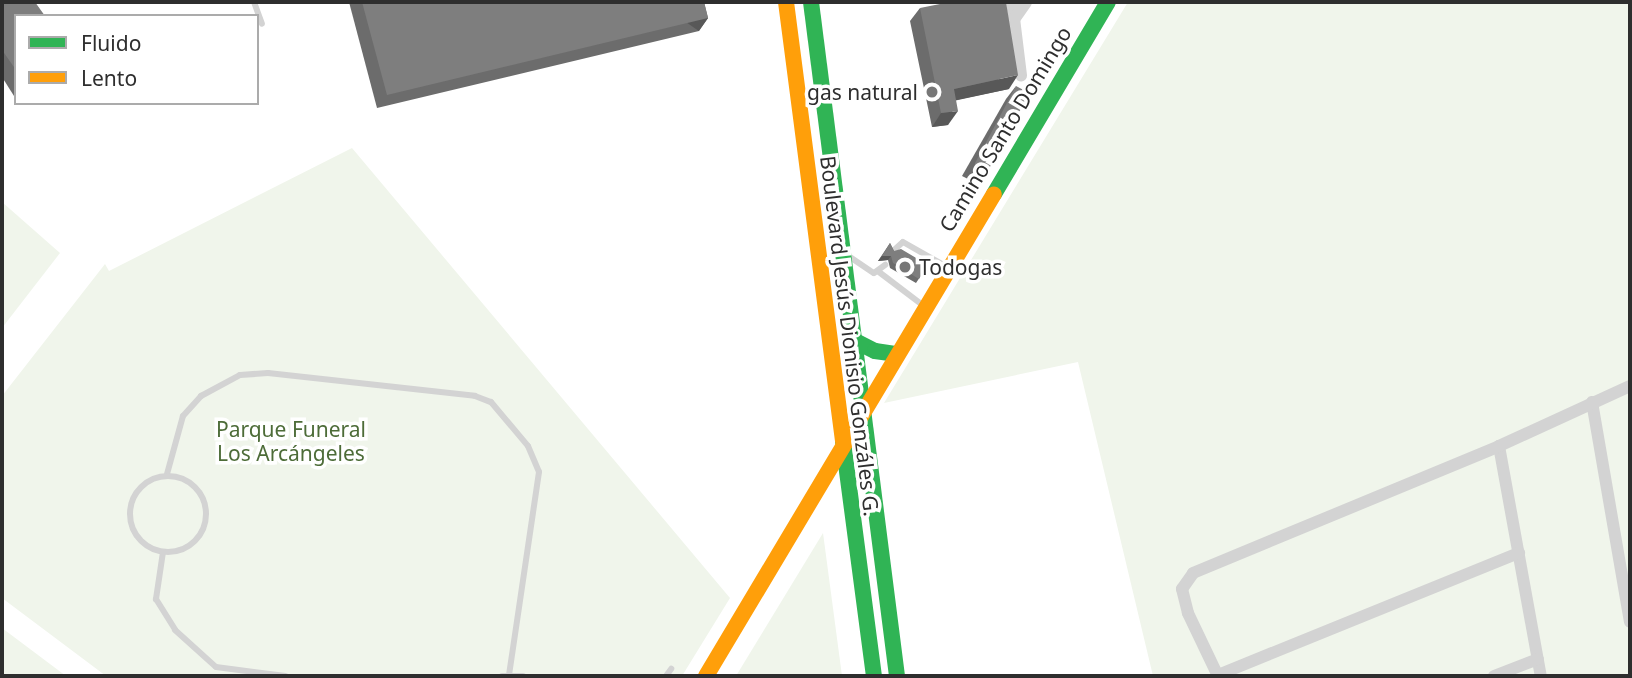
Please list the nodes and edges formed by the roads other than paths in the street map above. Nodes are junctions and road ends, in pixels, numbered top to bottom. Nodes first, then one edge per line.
1 (786, 2) edge
2 (811, 2) edge
3 (1012, 2) edge
4 (1026, 2) edge
5 (1108, 2) edge
6 (259, 18) edge
7 (1015, 18) junction
8 (261, 24) dead end
9 (1021, 75) edge
10 (894, 251) edge
11 (844, 253) junction
12 (885, 265) dead end
13 (947, 267) junction
14 (879, 272) junction
15 (924, 306) junction
16 (855, 341) junction
17 (897, 354) junction
18 (1630, 386) edge
19 (1592, 402) junction
20 (865, 408) junction
21 (842, 444) junction
22 (1499, 446) junction
23 (167, 474) junction
24 (163, 552) junction
25 (1518, 553) junction
26 (1630, 622) edge
27 (1538, 659) junction
28 (671, 669) dead end
29 (505, 675) edge
30 (285, 676) edge
31 (523, 676) edge
32 (666, 676) edge
33 (706, 676) edge
34 (874, 676) edge
35 (897, 676) edge
36 (1218, 676) edge
37 (1494, 676) edge
38 (1541, 676) edge

1 - 21 main road, Boulevard Jesús Dionisio Gonzáles G.
2 - 11 main road, Boulevard Jesús Dionisio Gonzáles G.
3 - 7 street
4 - 7 street
5 - 13 main road, Camino Santo Domingo
6 - 8 lane
7 - 9 street
10 - 13 lane
11 - 14 lane
11 - 16 main road, Boulevard Jesús Dionisio Gonzáles G.
12 - 14 lane
13 - 15 main road, Camino Santo Domingo
14 - 15 lane
15 - 17 main road, Camino Santo Domingo
16 - 17 main road
16 - 20 main road, Boulevard Jesús Dionisio Gonzáles G.
17 - 20 main road, Camino Santo Domingo
18 - 19 street
19 - 22 street
19 - 26 street
20 - 21 main road, Camino Santo Domingo
20 - 35 main road, Boulevard Jesús Dionisio Gonzáles G.
21 - 33 main road, Camino Santo Domingo
21 - 34 main road, Boulevard Jesús Dionisio Gonzáles G.
22 - 25 street
22 - 36 street
23 - 24 lane
23 - 24 lane
23 - 29 lane
24 - 30 lane
25 - 27 street
25 - 36 street
27 - 37 street
27 - 38 street
28 - 32 lane
29 - 31 lane

